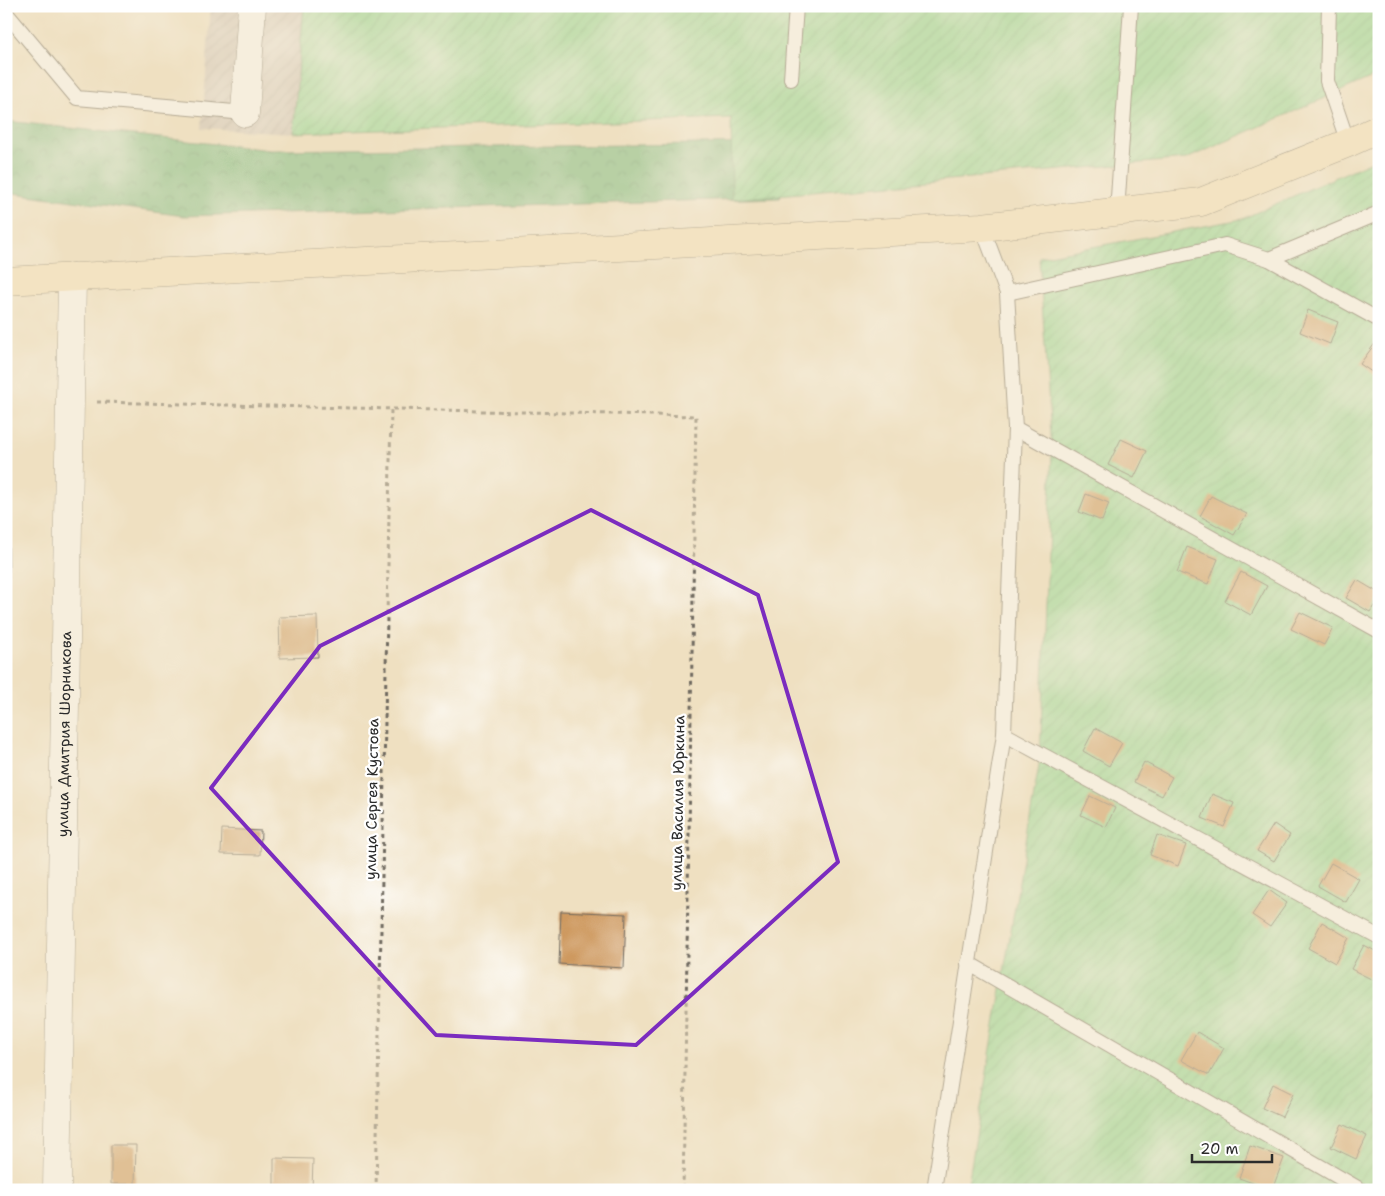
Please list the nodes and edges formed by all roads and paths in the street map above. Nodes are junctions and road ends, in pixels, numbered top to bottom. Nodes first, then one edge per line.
1 (252, 6) edge
2 (796, 6) edge
3 (1131, 6) edge
4 (1329, 6) edge
5 (6, 13) edge
6 (791, 79) dead end
7 (245, 113) joint
8 (1379, 129) edge
9 (1348, 143) junction
10 (1117, 212) junction
11 (1379, 213) edge
12 (982, 227) junction
13 (1269, 259) junction
14 (72, 277) junction
15 (6, 280) edge
16 (1007, 293) junction
17 (1379, 320) edge
18 (70, 401) junction
19 (390, 409) junction
20 (1015, 428) junction
21 (1379, 631) edge
22 (1004, 734) junction
23 (1379, 937) edge
24 (968, 963) junction
25 (57, 1190) edge
26 (376, 1190) edge
27 (683, 1190) edge
28 (934, 1190) edge
29 (1361, 1190) edge

1 - 7 street
2 - 6 lane
3 - 10 lane
4 - 9 lane
5 - 7 lane
8 - 9 street
9 - 10 street
10 - 12 street
11 - 13 lane
12 - 14 street
12 - 16 lane
13 - 16 lane
13 - 17 lane
14 - 15 street
14 - 18 street, улица Дмитрия Шорникова
16 - 20 lane
18 - 19 path
18 - 25 street, улица Дмитрия Шорникова
19 - 26 path, улица Сергея Кустова
19 - 27 path, улица Василия Юркина
20 - 21 lane
20 - 22 lane
22 - 23 lane
22 - 24 lane
24 - 28 lane
24 - 29 lane

